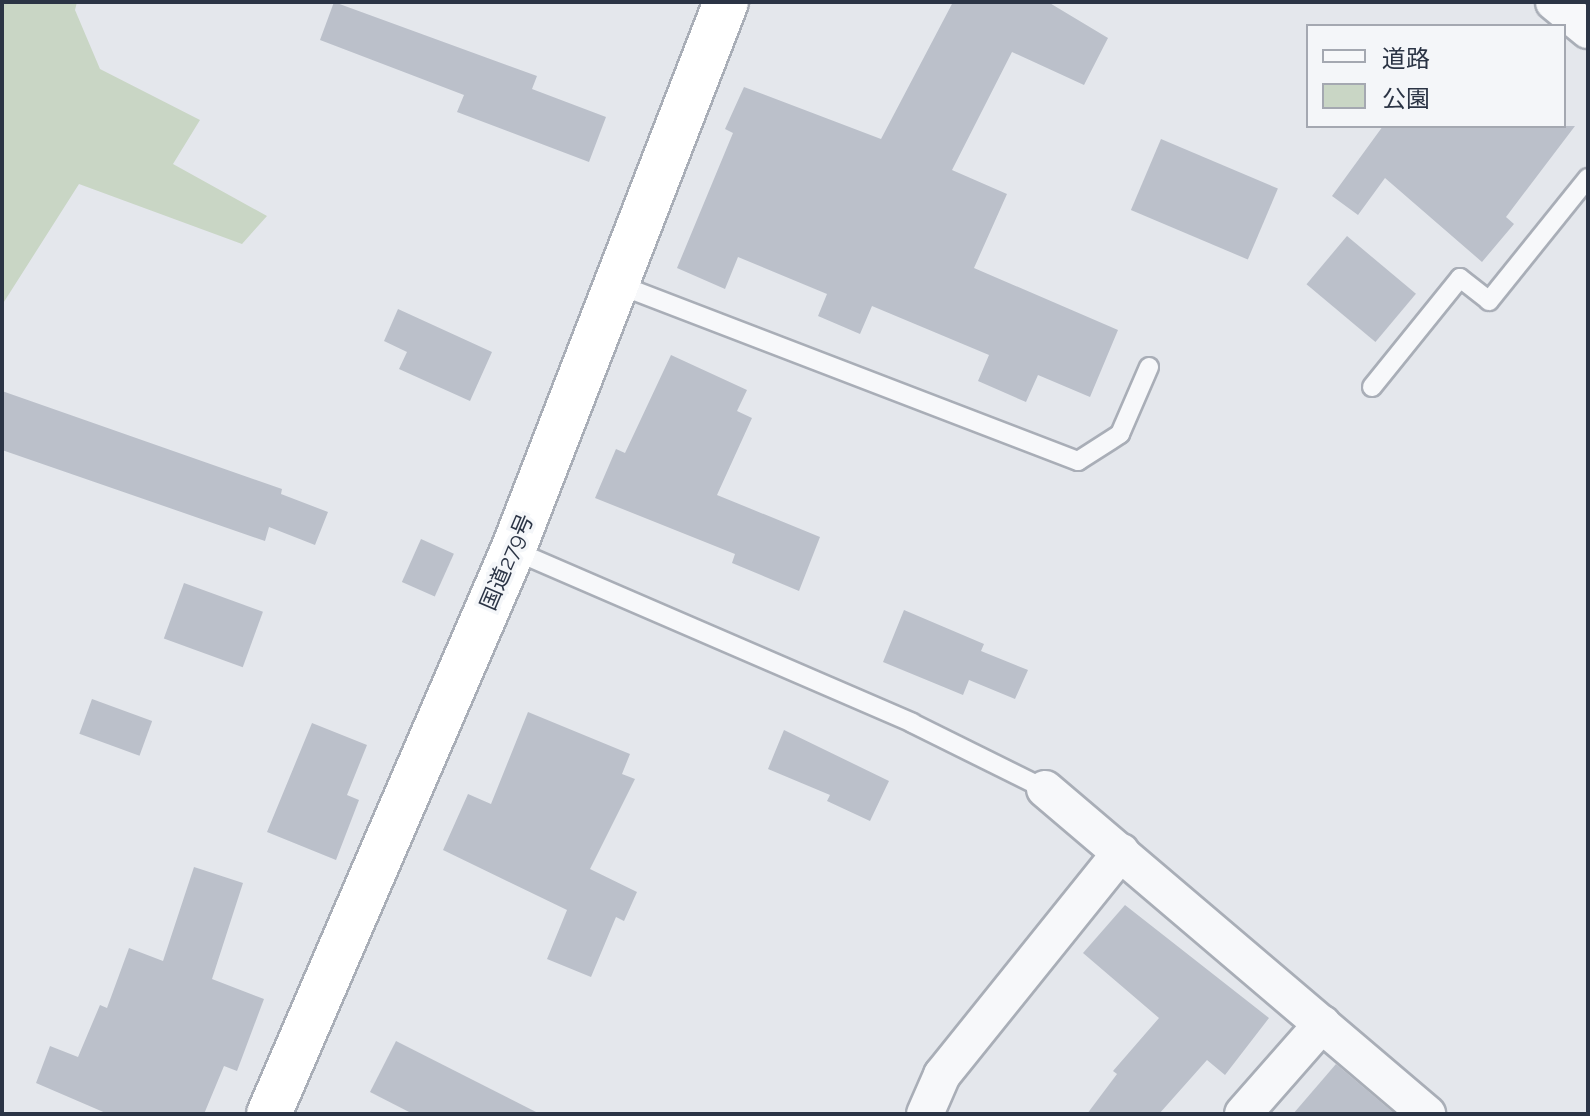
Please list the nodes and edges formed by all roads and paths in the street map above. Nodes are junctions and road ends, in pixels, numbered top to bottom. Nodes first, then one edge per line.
1 (726, 2) edge
2 (1554, 2) edge
3 (1588, 30) edge
4 (1588, 178) edge
5 (614, 283) junction
6 (1149, 367) dead end
7 (1372, 387) dead end
8 (513, 550) junction
9 (1045, 789) joint
10 (1121, 852) junction
11 (1322, 1024) junction
12 (269, 1114) edge
13 (925, 1114) edge
14 (1243, 1114) edge
15 (1427, 1114) edge

1 - 5 highway, 国道279号
2 - 3 street
4 - 7 lane
5 - 6 lane
5 - 8 highway, 国道279号
8 - 9 lane
8 - 12 highway, 国道279号
9 - 10 street
10 - 11 street
10 - 13 street
11 - 14 street
11 - 15 street

